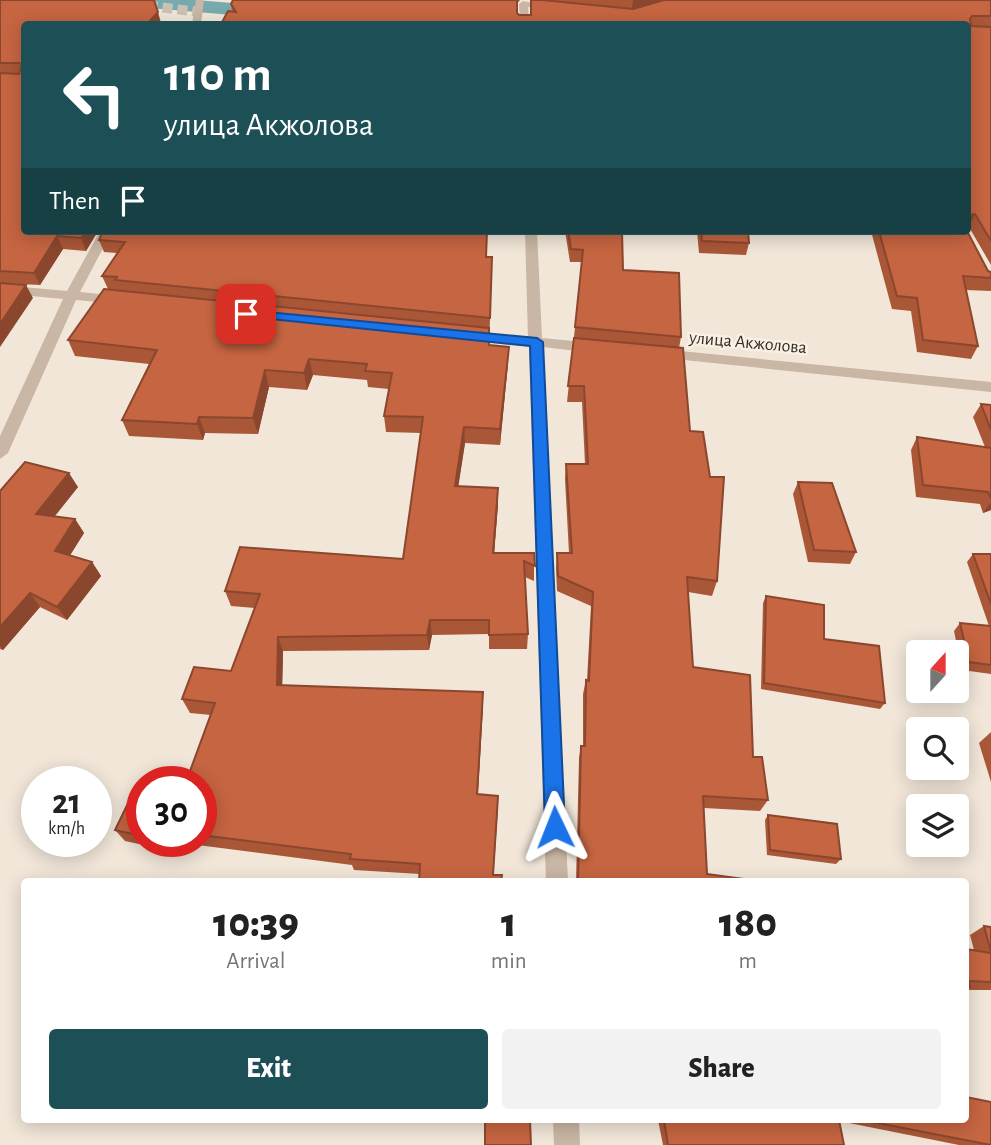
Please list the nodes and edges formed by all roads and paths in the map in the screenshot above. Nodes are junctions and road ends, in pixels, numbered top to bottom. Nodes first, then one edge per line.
1 (200, 0) edge
2 (564, 9) edge
3 (197, 21) edge
4 (524, 21) edge
5 (104, 235) edge
6 (531, 235) edge
7 (0, 289) edge
8 (72, 294) junction
9 (137, 302) edge
10 (455, 334) edge
11 (537, 342) junction
12 (603, 349) edge
13 (642, 353) edge
14 (991, 387) edge
15 (0, 453) edge
16 (557, 878) edge
17 (566, 1123) edge
18 (567, 1145) edge

1 - 3 street
2 - 4 street
5 - 8 street
6 - 11 street
7 - 8 street
8 - 9 street
8 - 15 street
10 - 11 street
11 - 12 street
11 - 16 street
13 - 14 street, улица Акжолова
17 - 18 street

